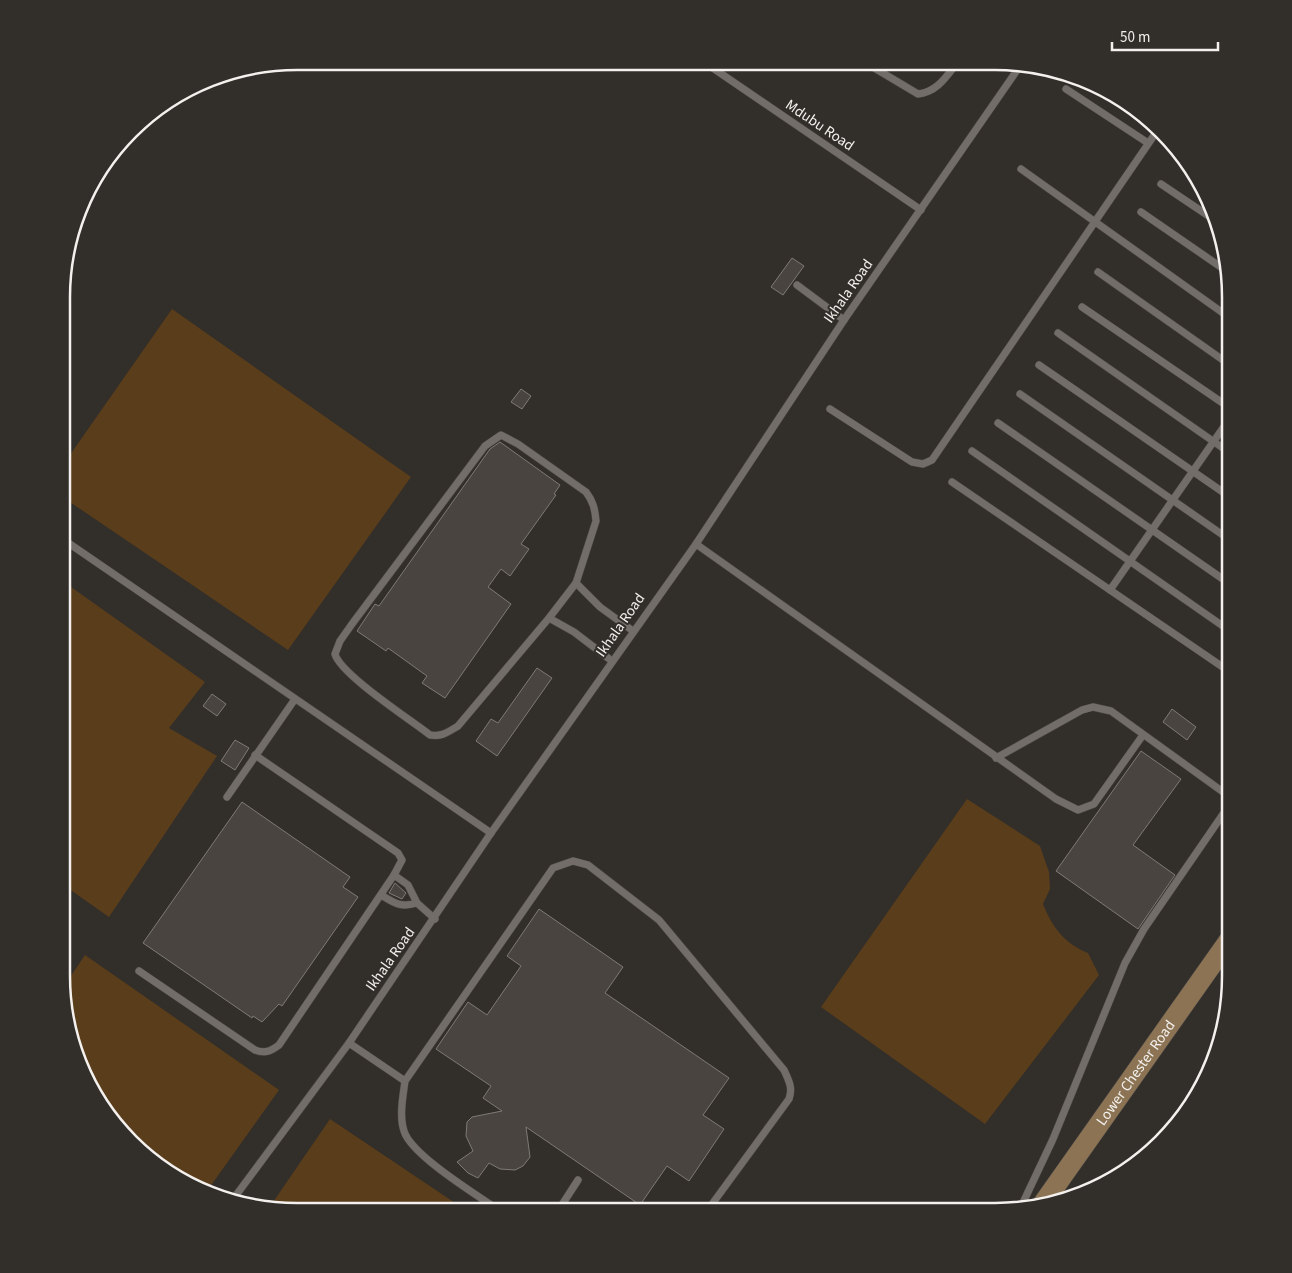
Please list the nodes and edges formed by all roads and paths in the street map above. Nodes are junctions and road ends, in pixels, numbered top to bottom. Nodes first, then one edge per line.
1 (716, 70) edge
2 (878, 70) edge
3 (952, 70) edge
4 (1017, 71) edge
5 (1066, 89) dead end
6 (1154, 135) edge
7 (1148, 143) junction
8 (1020, 169) dead end
9 (1160, 184) dead end
10 (921, 210) junction
11 (1141, 212) dead end
12 (1207, 216) edge
13 (1094, 223) junction
14 (1220, 266) edge
15 (1098, 272) dead end
16 (797, 285) dead end
17 (1082, 307) dead end
18 (1222, 312) edge
19 (844, 320) junction
20 (1058, 333) dead end
21 (1222, 359) edge
22 (1039, 365) dead end
23 (1020, 394) dead end
24 (1222, 403) edge
25 (830, 408) dead end
26 (998, 423) dead end
27 (1222, 431) edge
28 (1215, 442) junction
29 (1222, 447) edge
30 (972, 451) dead end
31 (1194, 472) junction
32 (952, 482) dead end
33 (1222, 491) edge
34 (1173, 501) junction
35 (1154, 531) junction
36 (1222, 535) edge
37 (70, 544) edge
38 (696, 544) junction
39 (1130, 562) junction
40 (1222, 578) edge
41 (576, 583) junction
42 (1110, 590) junction
43 (549, 618) junction
44 (1222, 625) edge
45 (633, 631) junction
46 (612, 661) junction
47 (1222, 667) edge
48 (295, 699) junction
49 (1143, 735) junction
50 (256, 755) junction
51 (996, 758) junction
52 (1222, 790) edge
53 (227, 797) dead end
54 (1222, 816) edge
55 (492, 833) junction
56 (394, 875) junction
57 (381, 895) junction
58 (417, 904) junction
59 (435, 919) junction
60 (1222, 950) edge
61 (139, 971) dead end
62 (349, 1043) junction
63 (405, 1081) junction
64 (578, 1180) dead end
65 (237, 1195) edge
66 (1048, 1197) edge
67 (1024, 1201) edge
68 (489, 1203) edge
69 (563, 1203) edge
70 (714, 1203) edge

1 - 10 lane, Mdubu Road
2 - 3 lane
4 - 10 lane, Ikhala Road
5 - 7 lane
6 - 7 lane
7 - 13 lane
8 - 13 lane
9 - 12 lane
10 - 19 lane, Ikhala Road
11 - 14 lane
13 - 18 lane
13 - 25 lane
15 - 21 lane
16 - 19 lane
17 - 24 lane
19 - 38 lane, Ikhala Road
20 - 28 lane
22 - 31 lane
23 - 34 lane
26 - 35 lane
27 - 28 lane
28 - 29 lane
28 - 31 lane
30 - 39 lane
31 - 33 lane
31 - 34 lane
32 - 42 lane
34 - 35 lane
34 - 36 lane
35 - 39 lane
35 - 40 lane
37 - 48 lane
38 - 45 lane, Ikhala Road
38 - 51 lane
39 - 42 lane
39 - 44 lane
41 - 43 lane
41 - 43 lane
41 - 45 lane
42 - 47 lane
43 - 46 lane
45 - 46 lane, Ikhala Road
46 - 55 lane, Ikhala Road
48 - 50 lane
48 - 55 lane
49 - 51 lane
49 - 51 lane
49 - 52 lane
50 - 53 lane
50 - 56 lane
54 - 67 lane
55 - 59 lane, Ikhala Road
56 - 57 lane
56 - 58 lane
57 - 58 lane
57 - 61 lane
58 - 59 lane
59 - 62 lane, Ikhala Road
60 - 66 street, Lower Chester Road
62 - 63 lane
62 - 65 lane, Ikhala Road
63 - 68 lane
63 - 70 lane
64 - 69 lane

